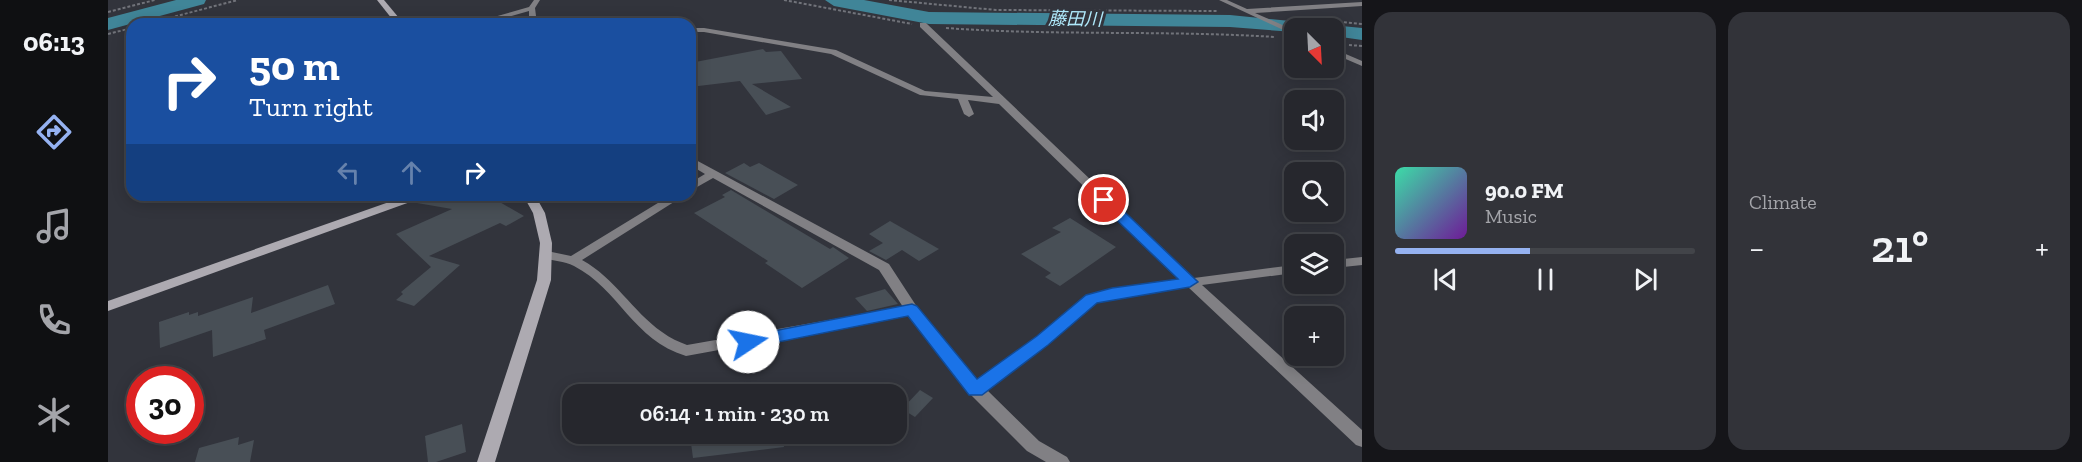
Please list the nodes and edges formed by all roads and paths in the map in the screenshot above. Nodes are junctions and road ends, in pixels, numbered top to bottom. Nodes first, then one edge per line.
1 (155, 0) edge
2 (238, 0) edge
3 (380, 0) edge
4 (537, 0) edge
5 (784, 0) edge
6 (889, 0) edge
7 (1222, 0) edge
8 (1362, 4) edge
9 (532, 8) junction
10 (108, 12) edge
11 (1250, 13) junction
12 (169, 18) edge
13 (395, 18) edge
14 (501, 18) edge
15 (533, 18) edge
16 (1344, 22) edge
17 (1362, 24) edge
18 (923, 25) junction
19 (1284, 28) edge
20 (126, 30) edge
21 (696, 30) edge
22 (108, 34) edge
23 (1284, 38) edge
24 (1344, 56) edge
25 (1362, 64) edge
26 (962, 97) junction
27 (1001, 101) junction
28 (969, 114) dead end
29 (696, 164) edge
30 (714, 173) junction
31 (696, 184) edge
32 (403, 201) edge
33 (532, 201) edge
34 (669, 201) edge
35 (547, 255) junction
36 (573, 260) junction
37 (1362, 261) edge
38 (1344, 263) edge
39 (1284, 270) edge
40 (1190, 282) junction
41 (108, 306) edge
42 (912, 310) junction
43 (976, 390) junction
44 (1362, 440) edge
45 (486, 462) edge
46 (1061, 462) edge

1 - 10 path
2 - 12 path
3 - 13 street
4 - 9 street
5 - 18 path
6 - 11 path
7 - 11 street
8 - 11 street
9 - 14 street
9 - 15 street
11 - 19 street
16 - 17 path
18 - 23 path
18 - 27 street
20 - 22 path
21 - 26 street
24 - 25 street
26 - 27 street
26 - 28 street
27 - 40 street
29 - 30 street
30 - 31 street
30 - 42 street
32 - 41 street
33 - 35 street
34 - 36 street
35 - 36 street
35 - 45 street
36 - 42 street
37 - 38 street
39 - 40 street
40 - 43 street
40 - 44 street
42 - 43 street
43 - 46 street

